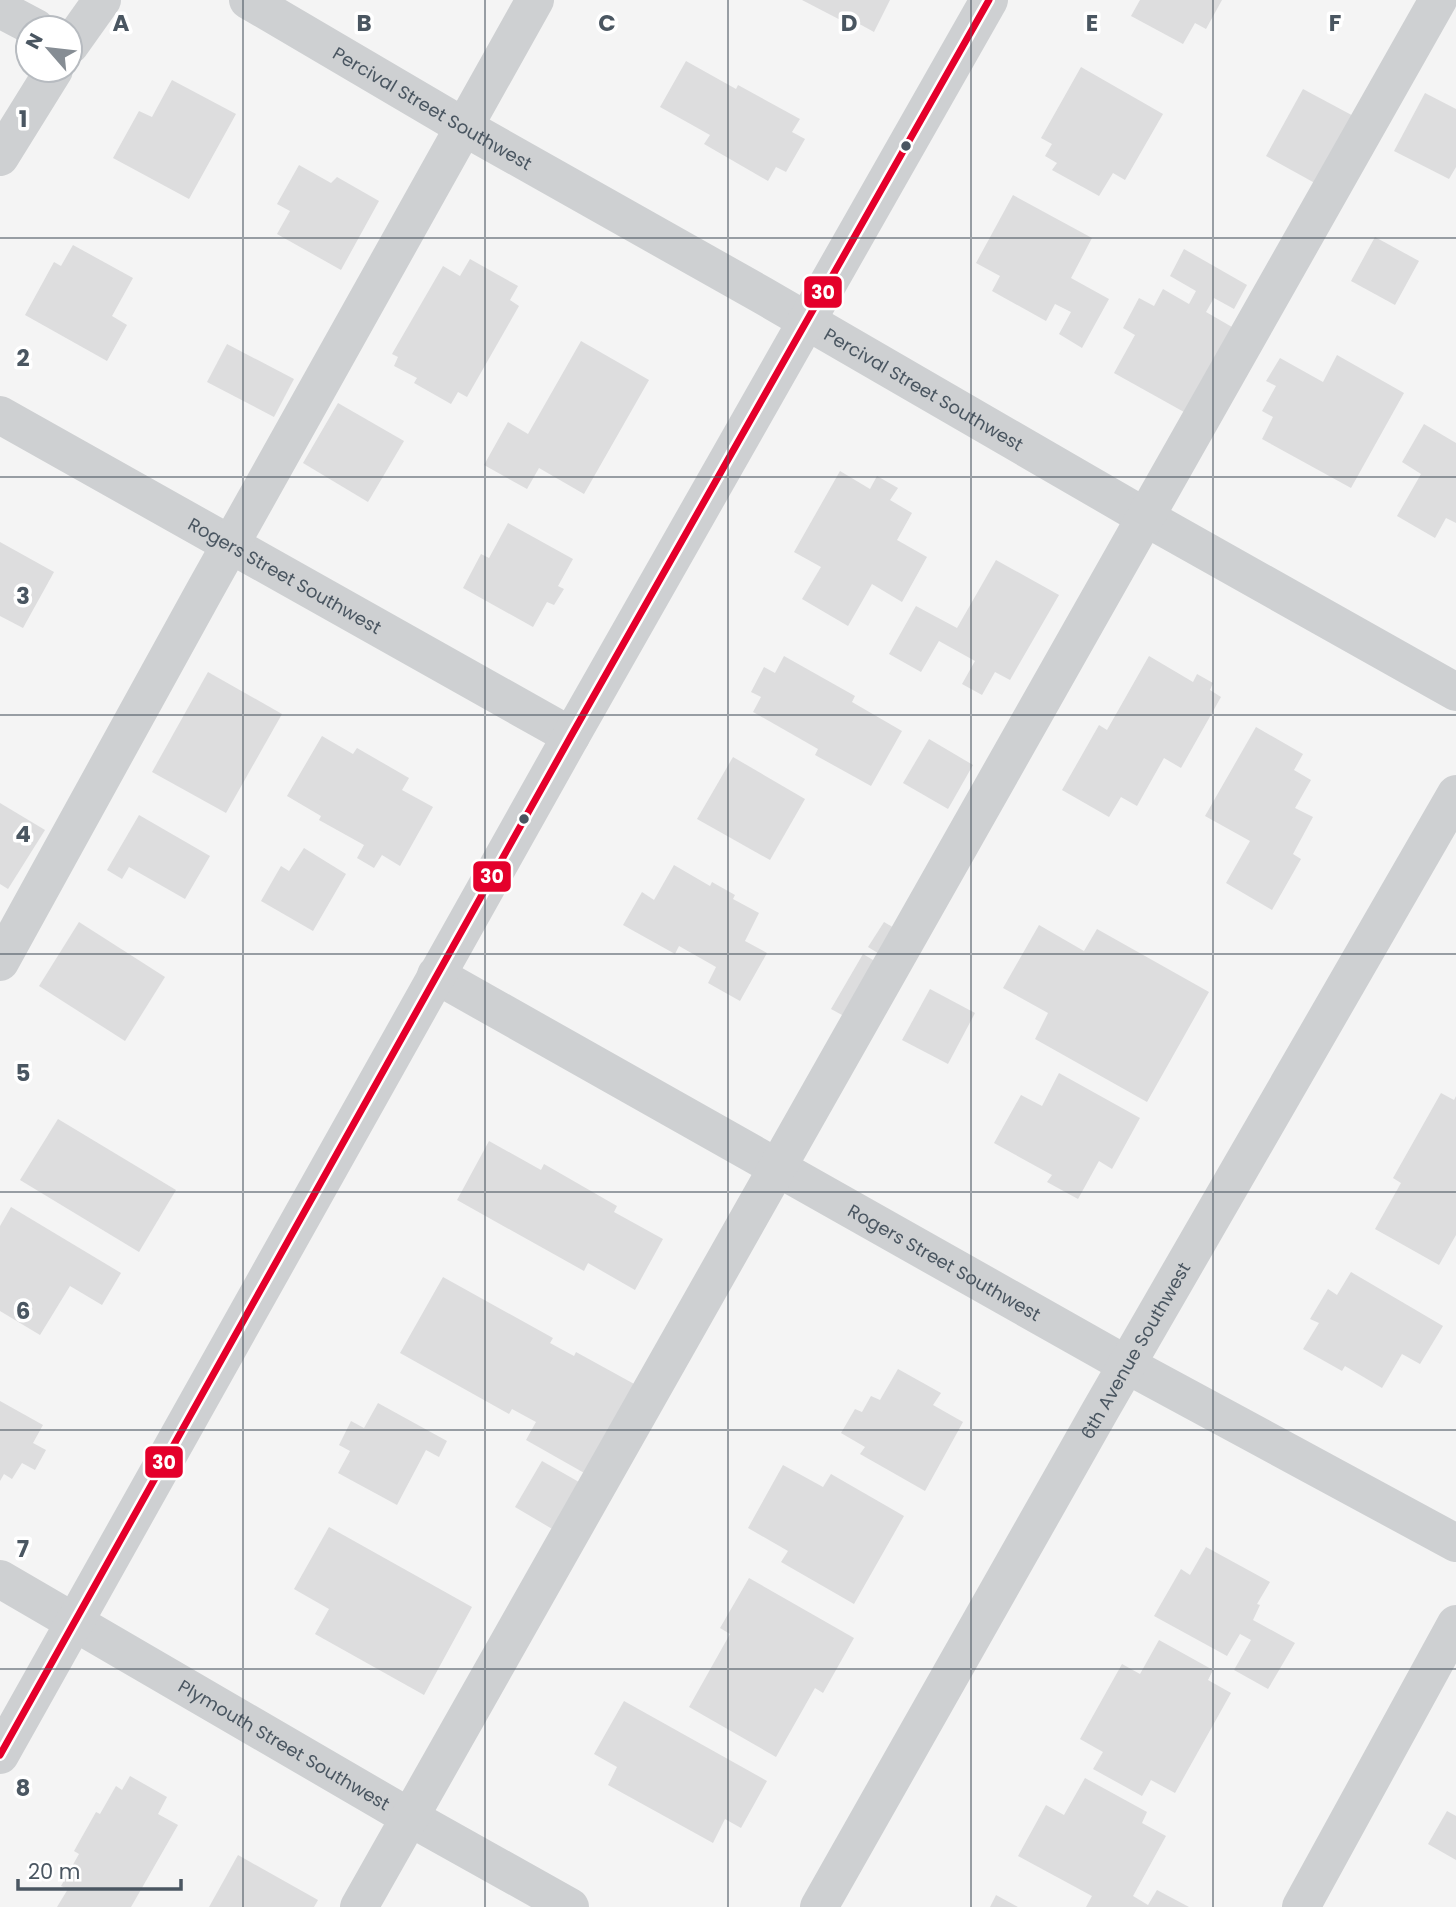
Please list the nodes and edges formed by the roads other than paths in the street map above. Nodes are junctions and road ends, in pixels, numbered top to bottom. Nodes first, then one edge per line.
1 (103, 0) edge
2 (248, 0) edge
3 (535, 0) edge
4 (989, 0) edge
5 (1438, 0) edge
6 (84, 26) edge
7 (45, 84) edge
8 (464, 128) junction
9 (0, 156) edge
10 (807, 321) junction
11 (0, 415) edge
12 (1145, 517) junction
13 (231, 544) junction
14 (1456, 692) edge
15 (571, 736) junction
16 (1456, 794) edge
17 (0, 962) edge
18 (436, 975) junction
19 (777, 1167) junction
20 (1127, 1365) junction
21 (1456, 1543) edge
22 (0, 1579) edge
23 (74, 1622) junction
24 (1456, 1624) edge
25 (0, 1755) edge
26 (409, 1816) junction
27 (359, 1907) edge
28 (570, 1907) edge
29 (819, 1907) edge
30 (1301, 1907) edge

1 - 6 street
2 - 8 street, Percival Street Southwest
3 - 8 street
4 - 10 street
5 - 12 street
7 - 9 street
8 - 10 street, Percival Street Southwest
8 - 13 street
10 - 12 street, Percival Street Southwest
10 - 15 street
11 - 13 street, Rogers Street Southwest
12 - 14 street, Percival Street Southwest
12 - 19 street
13 - 15 street, Rogers Street Southwest
13 - 17 street
15 - 18 street
16 - 20 street, 6th Avenue Southwest
18 - 19 street, Rogers Street Southwest
18 - 23 street
19 - 20 street, Rogers Street Southwest
19 - 26 street
20 - 21 street, Rogers Street Southwest
20 - 29 street, 6th Avenue Southwest
22 - 23 street, Plymouth Street Southwest
23 - 25 street
23 - 26 street, Plymouth Street Southwest
24 - 30 street
26 - 27 street
26 - 28 street, Plymouth Street Southwest

